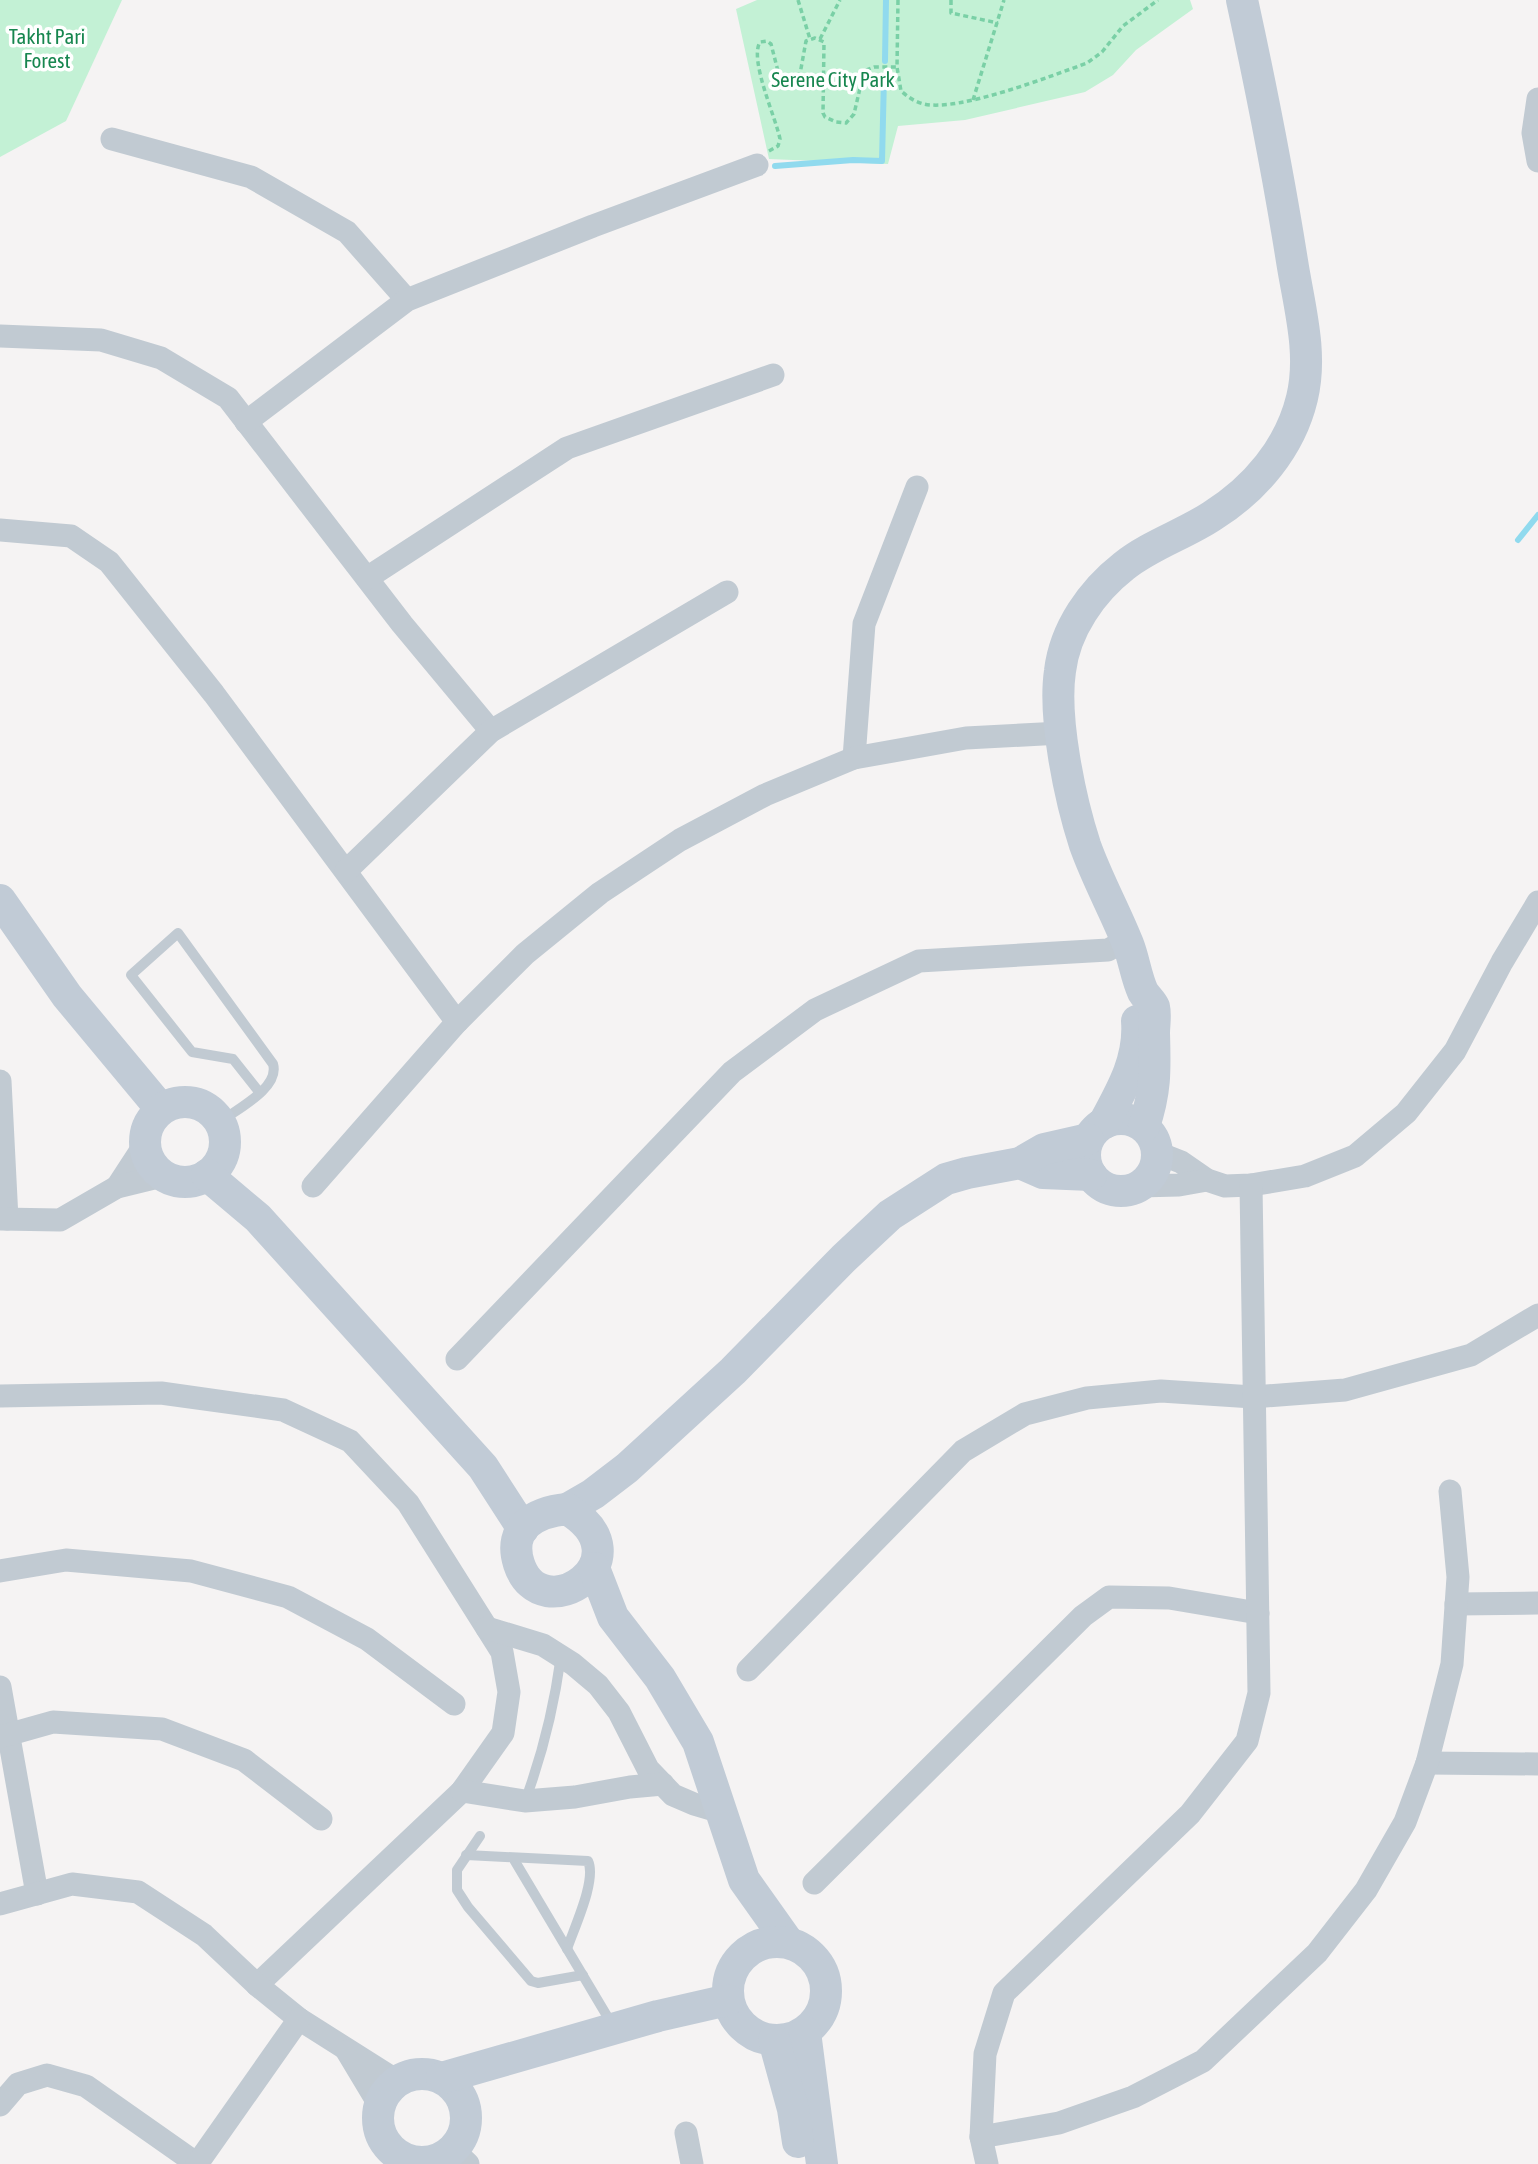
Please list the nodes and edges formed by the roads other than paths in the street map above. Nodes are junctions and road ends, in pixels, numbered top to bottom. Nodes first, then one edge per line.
1 (1242, 0) edge
2 (1538, 99) edge
3 (112, 139) dead end
4 (1538, 161) edge
5 (757, 165) road end
6 (407, 300) junction
7 (0, 336) edge
8 (773, 375) dead end
9 (246, 422) junction
10 (917, 487) dead end
11 (0, 530) edge
12 (367, 578) junction
13 (727, 592) dead end
14 (491, 731) junction
15 (1061, 733) junction
16 (854, 758) junction
17 (346, 871) junction
18 (0, 900) edge
19 (1538, 902) edge
20 (1126, 940) junction
21 (1143, 992) junction
22 (457, 1022) junction
23 (0, 1082) edge
24 (260, 1093) junction
25 (161, 1109) junction
26 (1096, 1131) junction
27 (222, 1135) junction
28 (1151, 1139) junction
29 (145, 1144) junction
30 (1020, 1163) junction
31 (206, 1175) junction
32 (1091, 1175) junction
33 (162, 1176) junction
34 (1207, 1181) junction
35 (1251, 1185) junction
36 (313, 1186) dead end
37 (1139, 1186) junction
38 (117, 1187) junction
39 (258, 1218) junction
40 (4, 1219) edge
41 (1538, 1315) edge
42 (457, 1359) dead end
43 (0, 1396) edge
44 (1253, 1397) junction
45 (627, 1468) junction
46 (1450, 1491) dead end
47 (545, 1517) junction
48 (593, 1535) junction
49 (594, 1568) junction
50 (0, 1571) edge
51 (563, 1591) junction
52 (1538, 1603) edge
53 (1456, 1604) junction
54 (1258, 1613) junction
55 (613, 1617) junction
56 (486, 1628) junction
57 (561, 1656) junction
58 (748, 1670) dead end
59 (0, 1687) edge
60 (454, 1704) dead end
61 (5, 1735) edge
62 (1427, 1763) junction
63 (1538, 1764) edge
64 (663, 1784) junction
65 (462, 1791) junction
66 (525, 1801) junction
67 (721, 1812) junction
68 (321, 1819) dead end
69 (480, 1836) dead end
70 (466, 1855) junction
71 (513, 1858) junction
72 (744, 1880) junction
73 (814, 1883) dead end
74 (37, 1894) junction
75 (0, 1904) edge
76 (788, 1942) junction
77 (567, 1948) junction
78 (745, 1952) junction
79 (583, 1975) junction
80 (257, 1985) junction
81 (728, 2000) junction
82 (299, 2019) junction
83 (615, 2028) junction
84 (805, 2032) junction
85 (774, 2040) junction
86 (346, 2049) junction
87 (397, 2081) junction
88 (452, 2087) junction
89 (0, 2105) edge
90 (686, 2133) dead end
91 (380, 2136) edge
92 (981, 2137) junction
93 (460, 2157) edge
94 (414, 2163) edge
95 (197, 2164) edge
96 (692, 2164) edge
97 (801, 2164) edge
98 (822, 2164) edge
99 (987, 2164) edge

1 - 15 street
2 - 4 street
3 - 6 street
5 - 6 street
6 - 9 street
7 - 9 street
8 - 12 street
9 - 12 street
10 - 16 street
11 - 17 street
12 - 14 street
13 - 14 street
14 - 17 street
15 - 16 street
15 - 20 street
16 - 22 street
17 - 22 street
18 - 25 street
19 - 35 street
20 - 21 street
20 - 42 street
21 - 26 street
21 - 28 street
22 - 36 street
23 - 40 street
24 - 24 lane
24 - 27 lane
25 - 27 street
25 - 29 street
26 - 28 street
26 - 30 street
26 - 32 street
27 - 31 street
27 - 39 street
28 - 34 street
28 - 37 street
29 - 33 street
29 - 38 street
30 - 32 street
30 - 45 street
31 - 33 street
31 - 39 street
32 - 37 street
33 - 38 street
34 - 35 street
34 - 37 street
35 - 44 street
38 - 40 street
39 - 47 street
41 - 44 street
43 - 56 street
44 - 54 street
44 - 58 street
45 - 47 street
45 - 48 street
46 - 53 street
47 - 48 street
47 - 51 street
48 - 49 street
49 - 51 street
49 - 55 street
50 - 60 street
51 - 55 street
52 - 53 street
53 - 62 street
54 - 73 street
54 - 92 street
55 - 67 street
56 - 57 street
56 - 65 street
57 - 64 street
57 - 66 lane
59 - 61 street
61 - 68 street
61 - 74 street
62 - 63 street
62 - 92 street
64 - 66 street
64 - 67 street
65 - 66 street
65 - 80 street
67 - 72 street
69 - 70 lane
70 - 71 lane
70 - 79 lane
71 - 77 lane
71 - 77 lane
72 - 76 street
72 - 78 street
74 - 75 street
74 - 80 street
76 - 78 street
76 - 84 street
77 - 79 lane
78 - 81 street
79 - 83 lane
80 - 82 street
81 - 83 street
81 - 85 street
82 - 86 street
82 - 95 street
83 - 88 street
84 - 85 street
84 - 98 street
85 - 97 street
86 - 87 street
86 - 91 street
87 - 88 street
87 - 91 street
88 - 93 street
89 - 95 street
90 - 96 street
91 - 94 street
92 - 99 street
93 - 94 street

